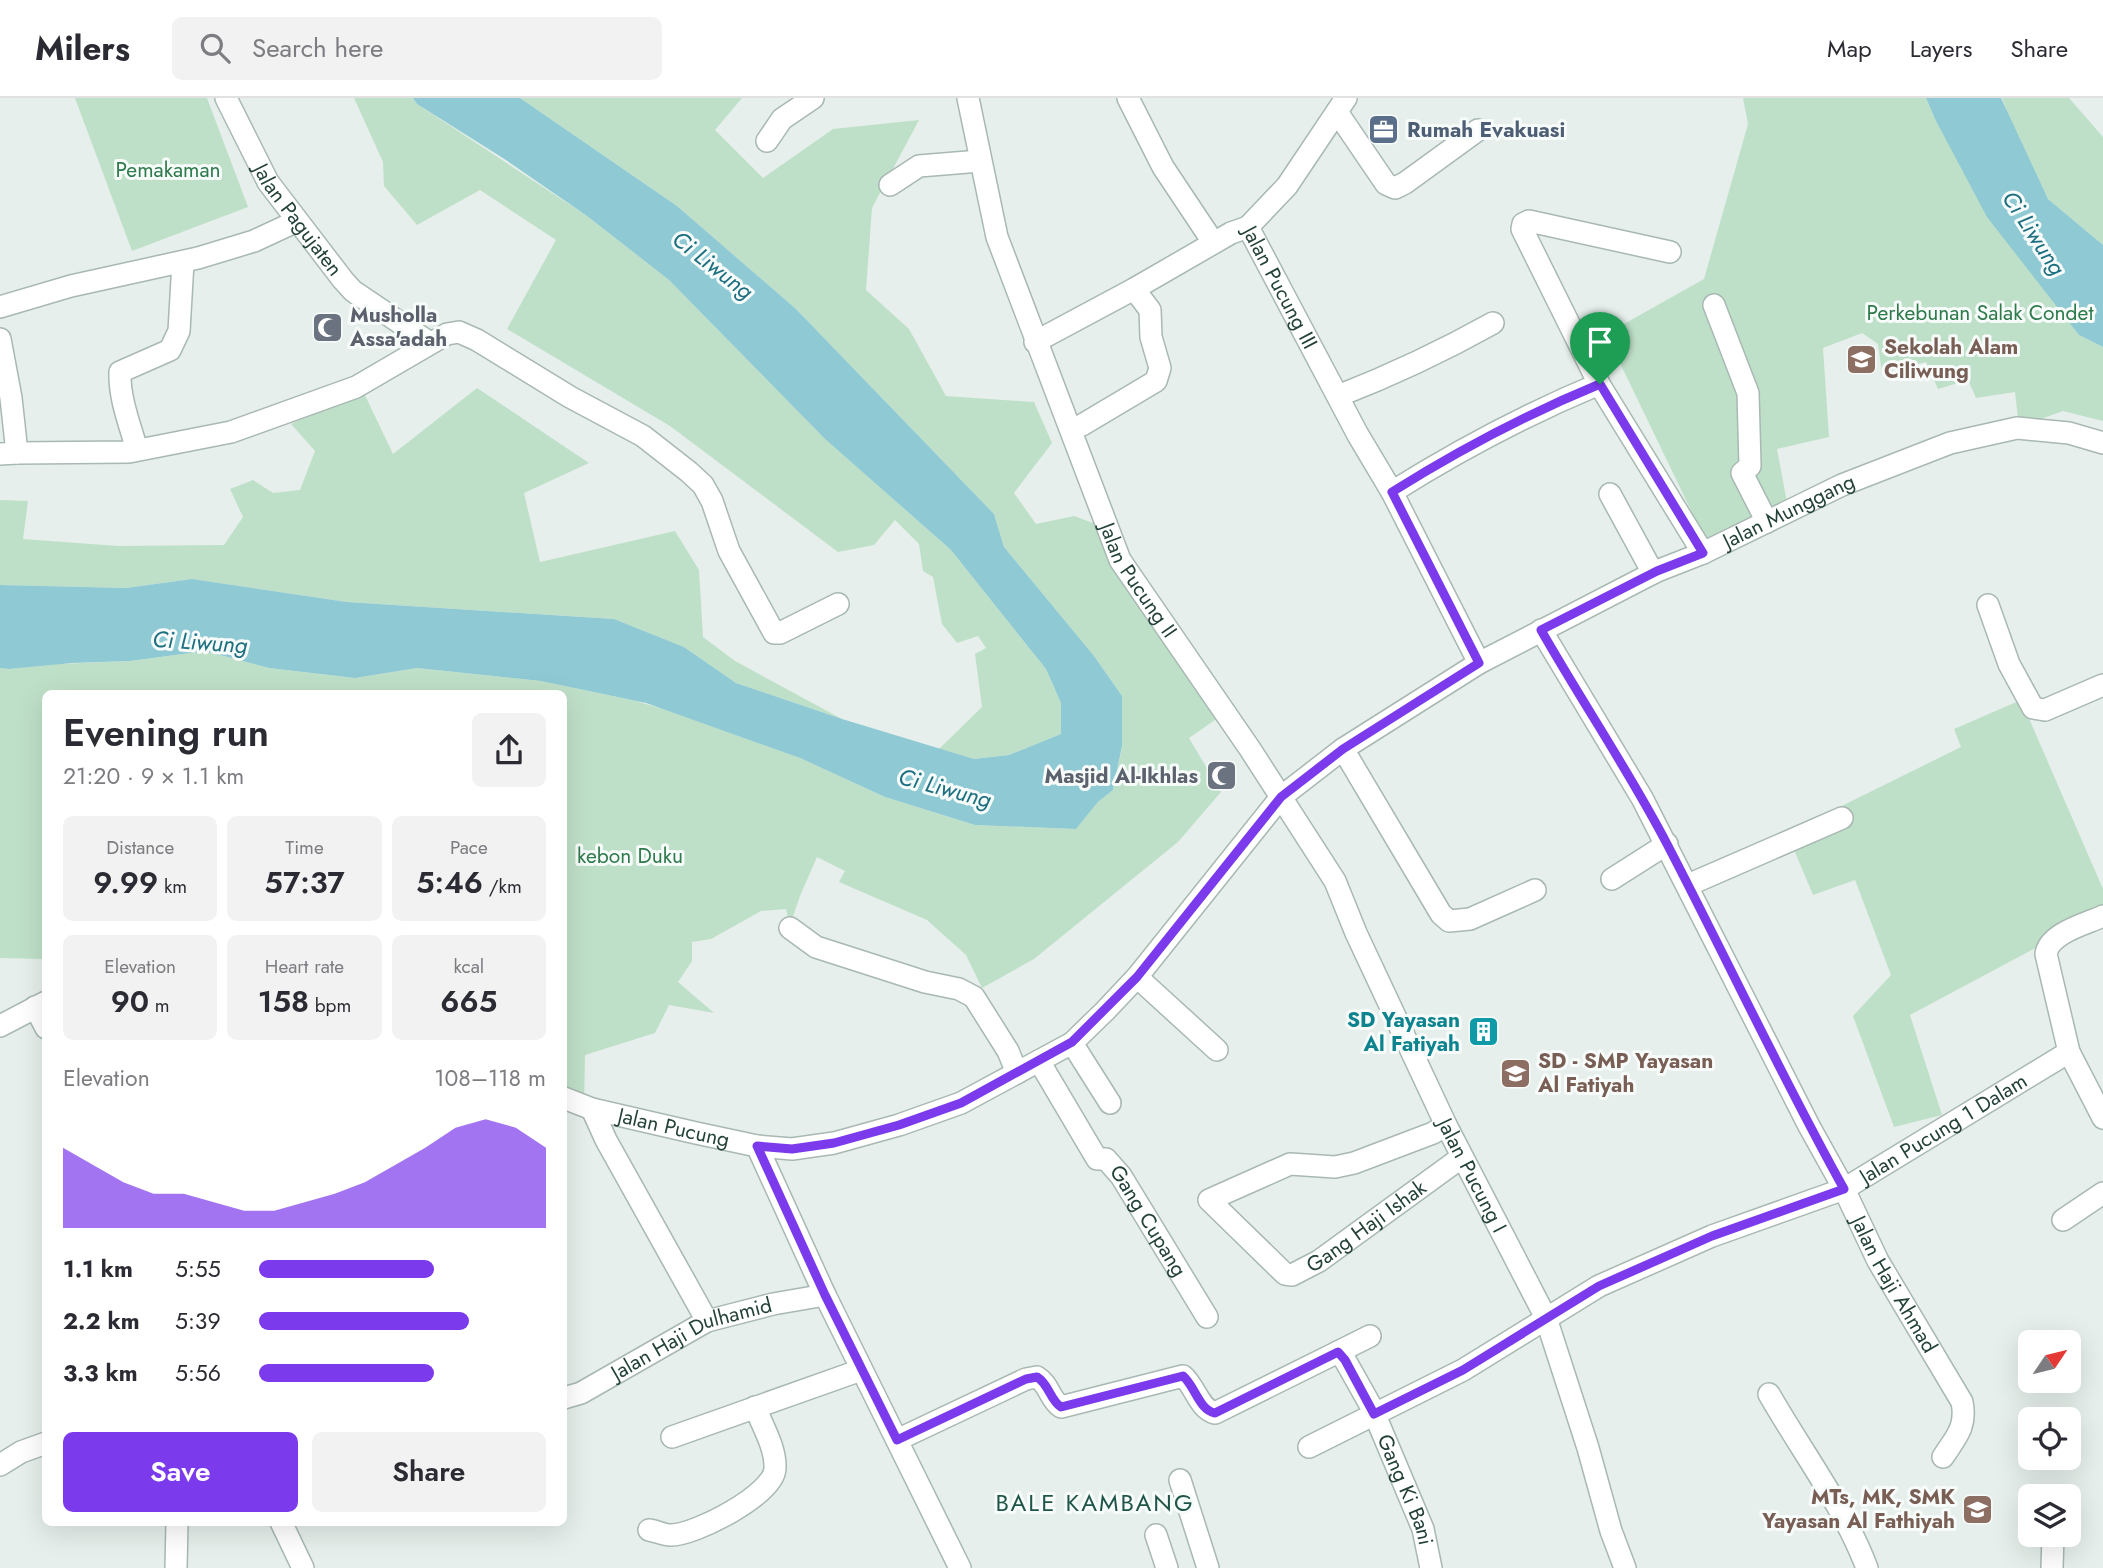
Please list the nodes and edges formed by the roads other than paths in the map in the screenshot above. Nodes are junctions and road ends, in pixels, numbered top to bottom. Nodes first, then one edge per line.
1 (226, 98) edge
2 (813, 98) edge
3 (968, 98) edge
4 (1128, 98) edge
5 (1342, 105) edge
6 (1478, 130) dead end
7 (767, 141) dead end
8 (980, 162) junction
9 (890, 185) dead end
10 (297, 221) junction
11 (1248, 227) junction
12 (1213, 243) junction
13 (1670, 252) dead end
14 (183, 262) junction
15 (1134, 289) junction
16 (1714, 304) dead end
17 (0, 307) edge
18 (1493, 323) dead end
19 (0, 338) edge
20 (1035, 342) junction
21 (430, 343) junction
22 (1600, 384) junction
23 (1338, 396) junction
24 (1082, 425) dead end
25 (2103, 443) edge
26 (137, 450) junction
27 (8, 454) edge
28 (1392, 492) junction
29 (1610, 494) dead end
30 (1767, 522) junction
31 (1703, 553) junction
32 (1653, 573) junction
33 (838, 604) dead end
34 (1988, 605) dead end
35 (1541, 630) junction
36 (1479, 663) junction
37 (2103, 685) edge
38 (1343, 749) junction
39 (1281, 797) junction
40 (1842, 818) dead end
41 (1667, 844) junction
42 (1612, 879) dead end
43 (1688, 885) junction
44 (1535, 890) dead end
45 (2103, 916) edge
46 (790, 928) dead end
47 (1137, 977) junction
48 (36, 1007) edge
49 (0, 1026) edge
50 (1072, 1042) junction
51 (1217, 1050) dead end
52 (2069, 1052) junction
53 (1039, 1061) junction
54 (1017, 1073) junction
55 (567, 1099) edge
56 (1110, 1103) dead end
57 (592, 1108) junction
58 (2103, 1118) edge
59 (1446, 1125) junction
60 (757, 1146) junction
61 (1462, 1157) junction
62 (1844, 1189) junction
63 (2103, 1193) edge
64 (2063, 1220) dead end
65 (825, 1295) junction
66 (1207, 1317) dead end
67 (1546, 1318) junction
68 (707, 1321) junction
69 (1370, 1336) dead end
70 (1338, 1352) junction
71 (861, 1370) junction
72 (1769, 1394) dead end
73 (567, 1397) edge
74 (754, 1407) junction
75 (1374, 1414) junction
76 (671, 1437) dead end
77 (897, 1440) junction
78 (42, 1444) edge
79 (1308, 1447) dead end
80 (1944, 1457) dead end
81 (0, 1465) edge
82 (1180, 1480) dead end
83 (177, 1526) edge
84 (283, 1526) edge
85 (649, 1530) dead end
86 (1156, 1535) dead end
87 (2053, 1547) edge
88 (176, 1568) edge
89 (303, 1568) edge
90 (960, 1568) edge
91 (1167, 1568) edge
92 (1208, 1568) edge
93 (1431, 1568) edge
94 (1625, 1568) edge
95 (1867, 1568) edge
96 (2052, 1568) edge

1 - 10 street, Jalan Pagujaten
2 - 7 street
3 - 8 street, Jalan Pucung II
4 - 12 street
5 - 6 street
5 - 11 street, Jalan Pucung III
8 - 9 street
8 - 20 street, Jalan Pucung II
10 - 14 street
10 - 21 street, Jalan Pagujaten
11 - 12 street
11 - 23 street, Jalan Pucung III
12 - 15 street
13 - 22 street
14 - 17 street
14 - 26 street
15 - 20 street
15 - 24 street
16 - 30 street
18 - 23 street
19 - 27 street
20 - 39 street, Jalan Pucung II
21 - 26 street
21 - 33 street
22 - 28 street
22 - 31 street
23 - 28 street, Jalan Pucung III
25 - 30 street, Jalan Munggang
26 - 27 street
28 - 36 street, Jalan Pucung III
29 - 32 street
30 - 31 street, Jalan Munggang
31 - 32 street, Jalan Munggang
32 - 35 street, Jalan Munggang
34 - 37 street
35 - 36 street, Jalan Munggang
35 - 41 street, Jalan Haji Ahmad
36 - 38 street, Jalan Munggang
38 - 39 street, Jalan Munggang
38 - 44 street
39 - 47 street, Jalan Pucung
39 - 59 street, Jalan Pucung I
40 - 43 street
41 - 42 street
41 - 43 street, Jalan Haji Ahmad
43 - 62 street, Jalan Haji Ahmad
45 - 52 street
46 - 54 street
47 - 50 street, Jalan Pucung
47 - 51 street
48 - 49 street
50 - 53 street, Jalan Pucung
50 - 56 street
52 - 58 street
52 - 62 street, Jalan Pucung 1 Dalam
53 - 54 street, Jalan Pucung
53 - 66 street, Gang Cupang
54 - 60 street, Jalan Pucung
55 - 57 street, Jalan Pucung
57 - 60 street, Jalan Pucung
57 - 68 street
59 - 61 street, Jalan Pucung I
59 - 61 street, Gang Haji Ishak
60 - 65 street
61 - 67 street, Jalan Pucung I
62 - 67 street, Jalan Pucung 1 Dalam
62 - 80 street, Jalan Haji Ahmad
63 - 64 street
65 - 68 street, Jalan Haji Dulhamid
65 - 71 street
67 - 75 street, Jalan Pucung 1 Dalam
67 - 94 street, Jalan Pucung I
68 - 73 street, Jalan Haji Dulhamid
69 - 70 street
70 - 75 street, Gang Ki Bani
70 - 77 street
71 - 74 street
71 - 77 street
72 - 95 street
74 - 76 street
74 - 85 street
75 - 79 street, Jalan Pucung 1 Dalam
75 - 93 street, Gang Ki Bani
77 - 90 street
78 - 81 street
82 - 92 street
83 - 88 street
84 - 89 street
86 - 91 street
87 - 96 street

